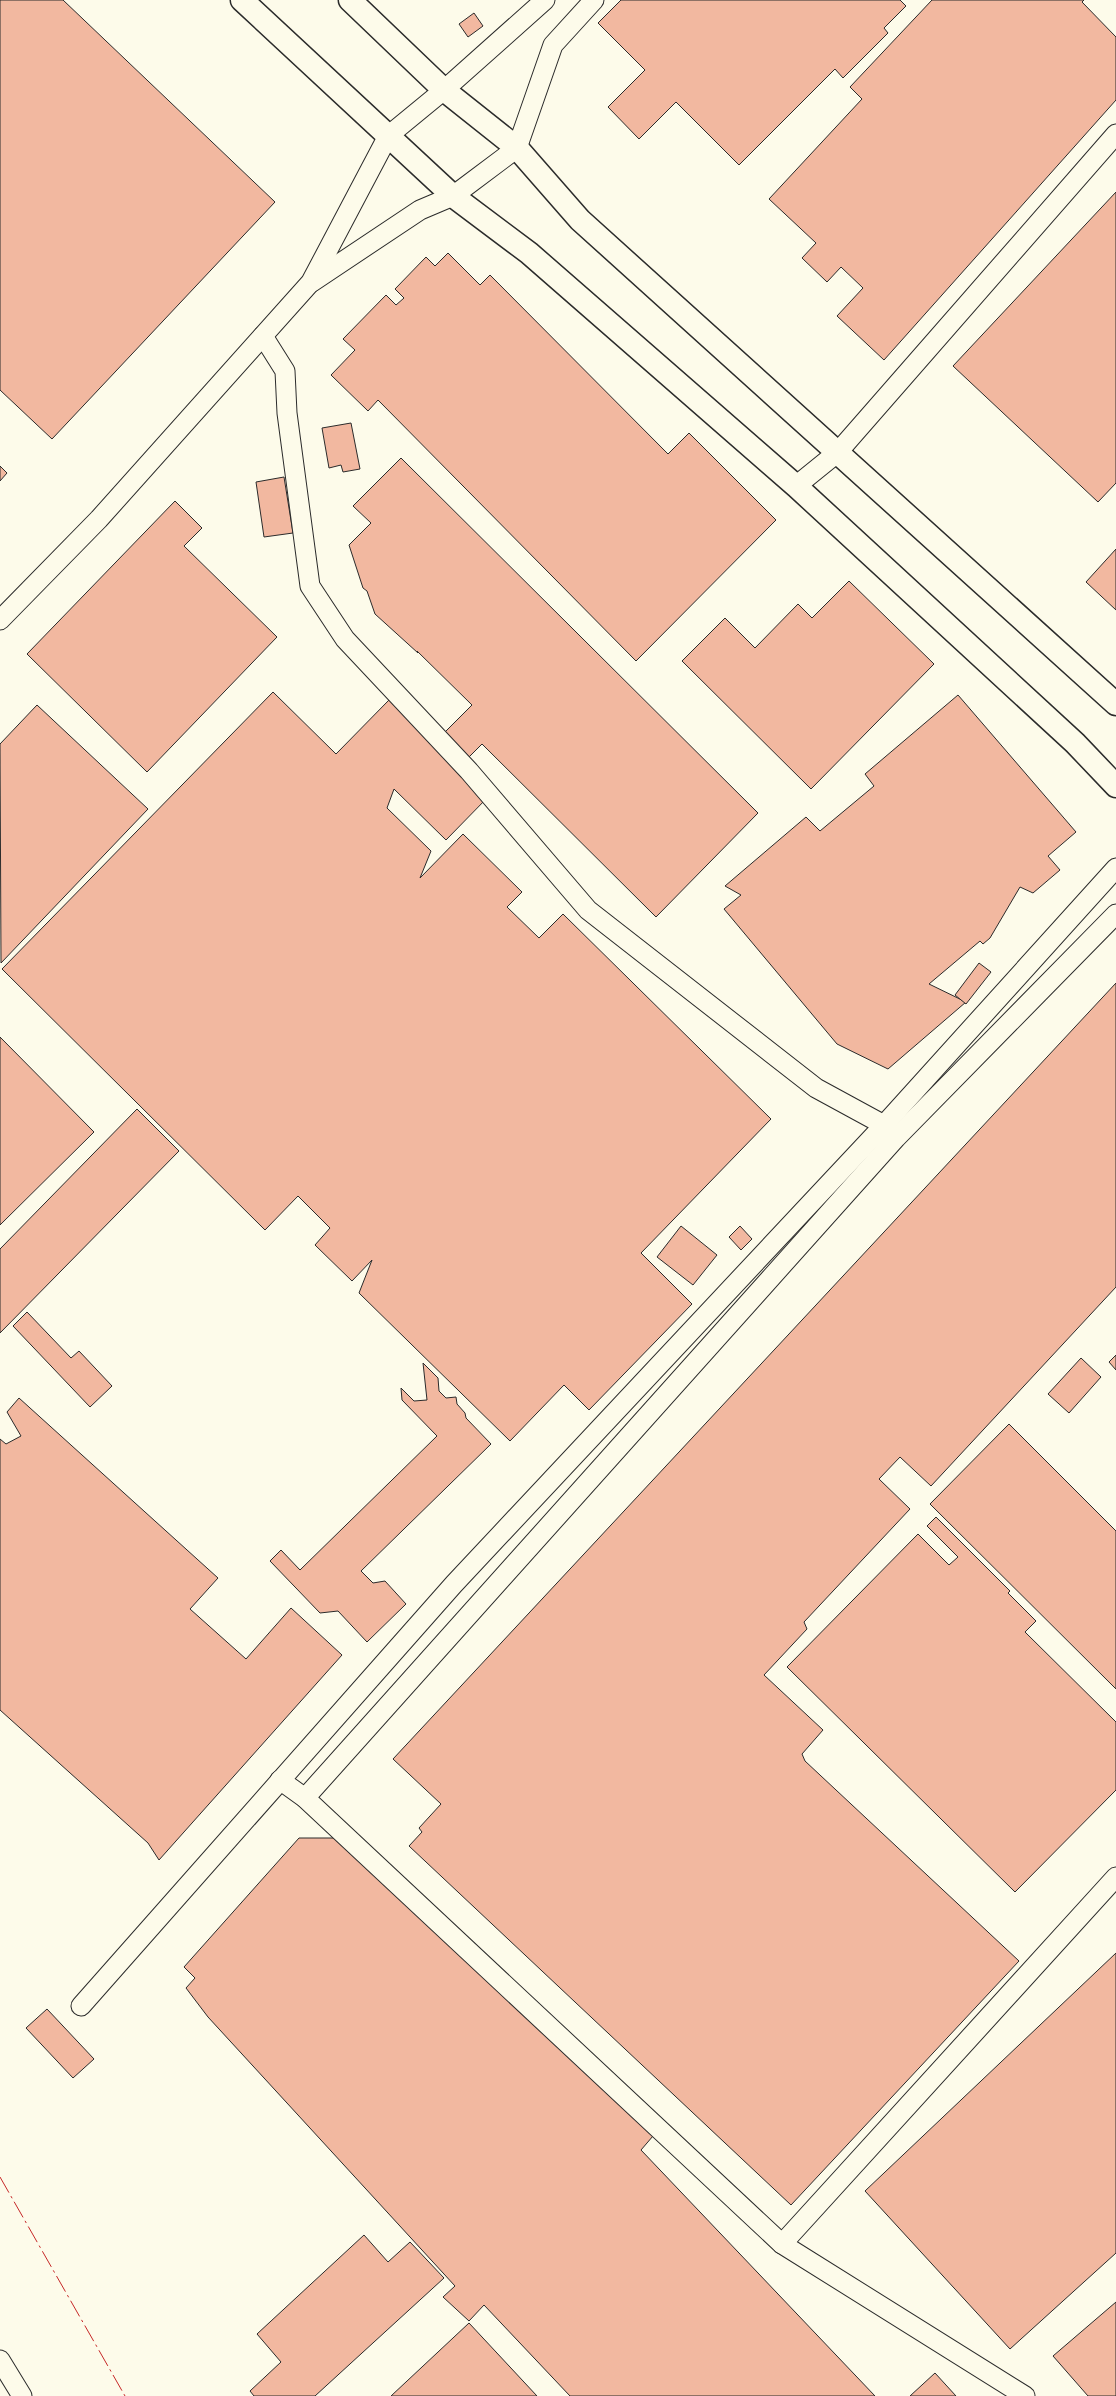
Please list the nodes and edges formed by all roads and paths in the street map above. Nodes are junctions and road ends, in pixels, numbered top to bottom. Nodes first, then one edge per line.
1 (242, 0) edge
2 (350, 0) edge
3 (546, 0) edge
4 (594, 0) edge
5 (444, 90) junction
6 (1116, 134) edge
7 (388, 136) junction
8 (517, 148) junction
9 (453, 196) junction
10 (311, 282) junction
11 (263, 336) junction
12 (838, 452) junction
13 (796, 486) junction
14 (0, 620) edge
15 (1116, 704) edge
16 (1116, 786) edge
17 (1116, 868) edge
18 (1116, 914) edge
19 (890, 1132) junction
20 (280, 1780) junction
21 (305, 1798) junction
22 (1116, 1877) edge
23 (81, 2006) dead end
24 (782, 2244) junction
25 (0, 2360) edge
26 (22, 2396) edge
27 (1025, 2396) edge

1 - 7 street
2 - 5 street
3 - 5 street
4 - 8 street
5 - 7 street
5 - 8 street
6 - 12 street
7 - 9 street
7 - 10 street
8 - 9 street
8 - 12 street
9 - 10 street
9 - 13 street
10 - 11 street
11 - 14 street
11 - 19 street
12 - 13 street
12 - 15 street
13 - 16 street
17 - 19 street
18 - 19 street
19 - 20 street
19 - 21 street
20 - 21 street
20 - 23 street
21 - 24 street
22 - 24 street
24 - 27 street
25 - 26 street

